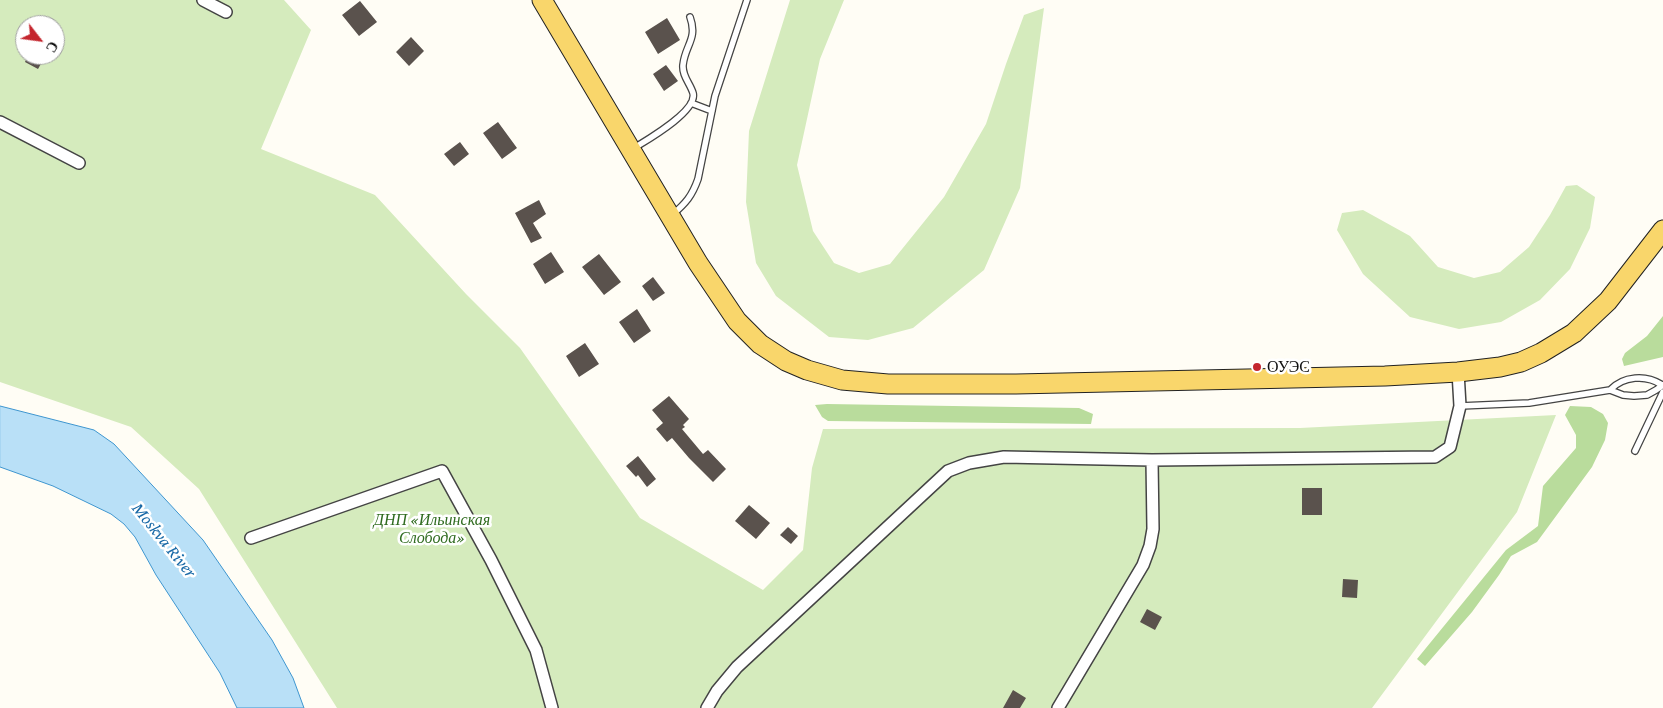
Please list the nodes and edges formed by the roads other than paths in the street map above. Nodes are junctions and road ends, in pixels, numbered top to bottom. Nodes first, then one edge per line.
1 (203, 0) edge
2 (542, 0) edge
3 (746, 0) edge
4 (226, 12) dead end
5 (690, 17) dead end
6 (691, 103) junction
7 (712, 111) junction
8 (0, 122) edge
9 (632, 150) junction
10 (79, 163) dead end
11 (671, 216) junction
12 (1663, 230) edge
13 (1458, 372) junction
14 (1663, 387) edge
15 (1610, 390) junction
16 (1460, 406) junction
17 (1635, 451) dead end
18 (1152, 460) junction
19 (251, 538) dead end
20 (552, 708) edge
21 (707, 708) edge
22 (1058, 708) edge

1 - 4 street
2 - 9 main road
3 - 7 lane
5 - 6 lane
6 - 7 lane
6 - 9 lane
7 - 11 lane
8 - 10 street
9 - 11 main road
11 - 13 main road
12 - 13 main road
13 - 16 street
14 - 15 lane
14 - 15 lane
14 - 17 lane
15 - 16 lane
16 - 18 street
18 - 21 street
18 - 22 street
19 - 20 street

